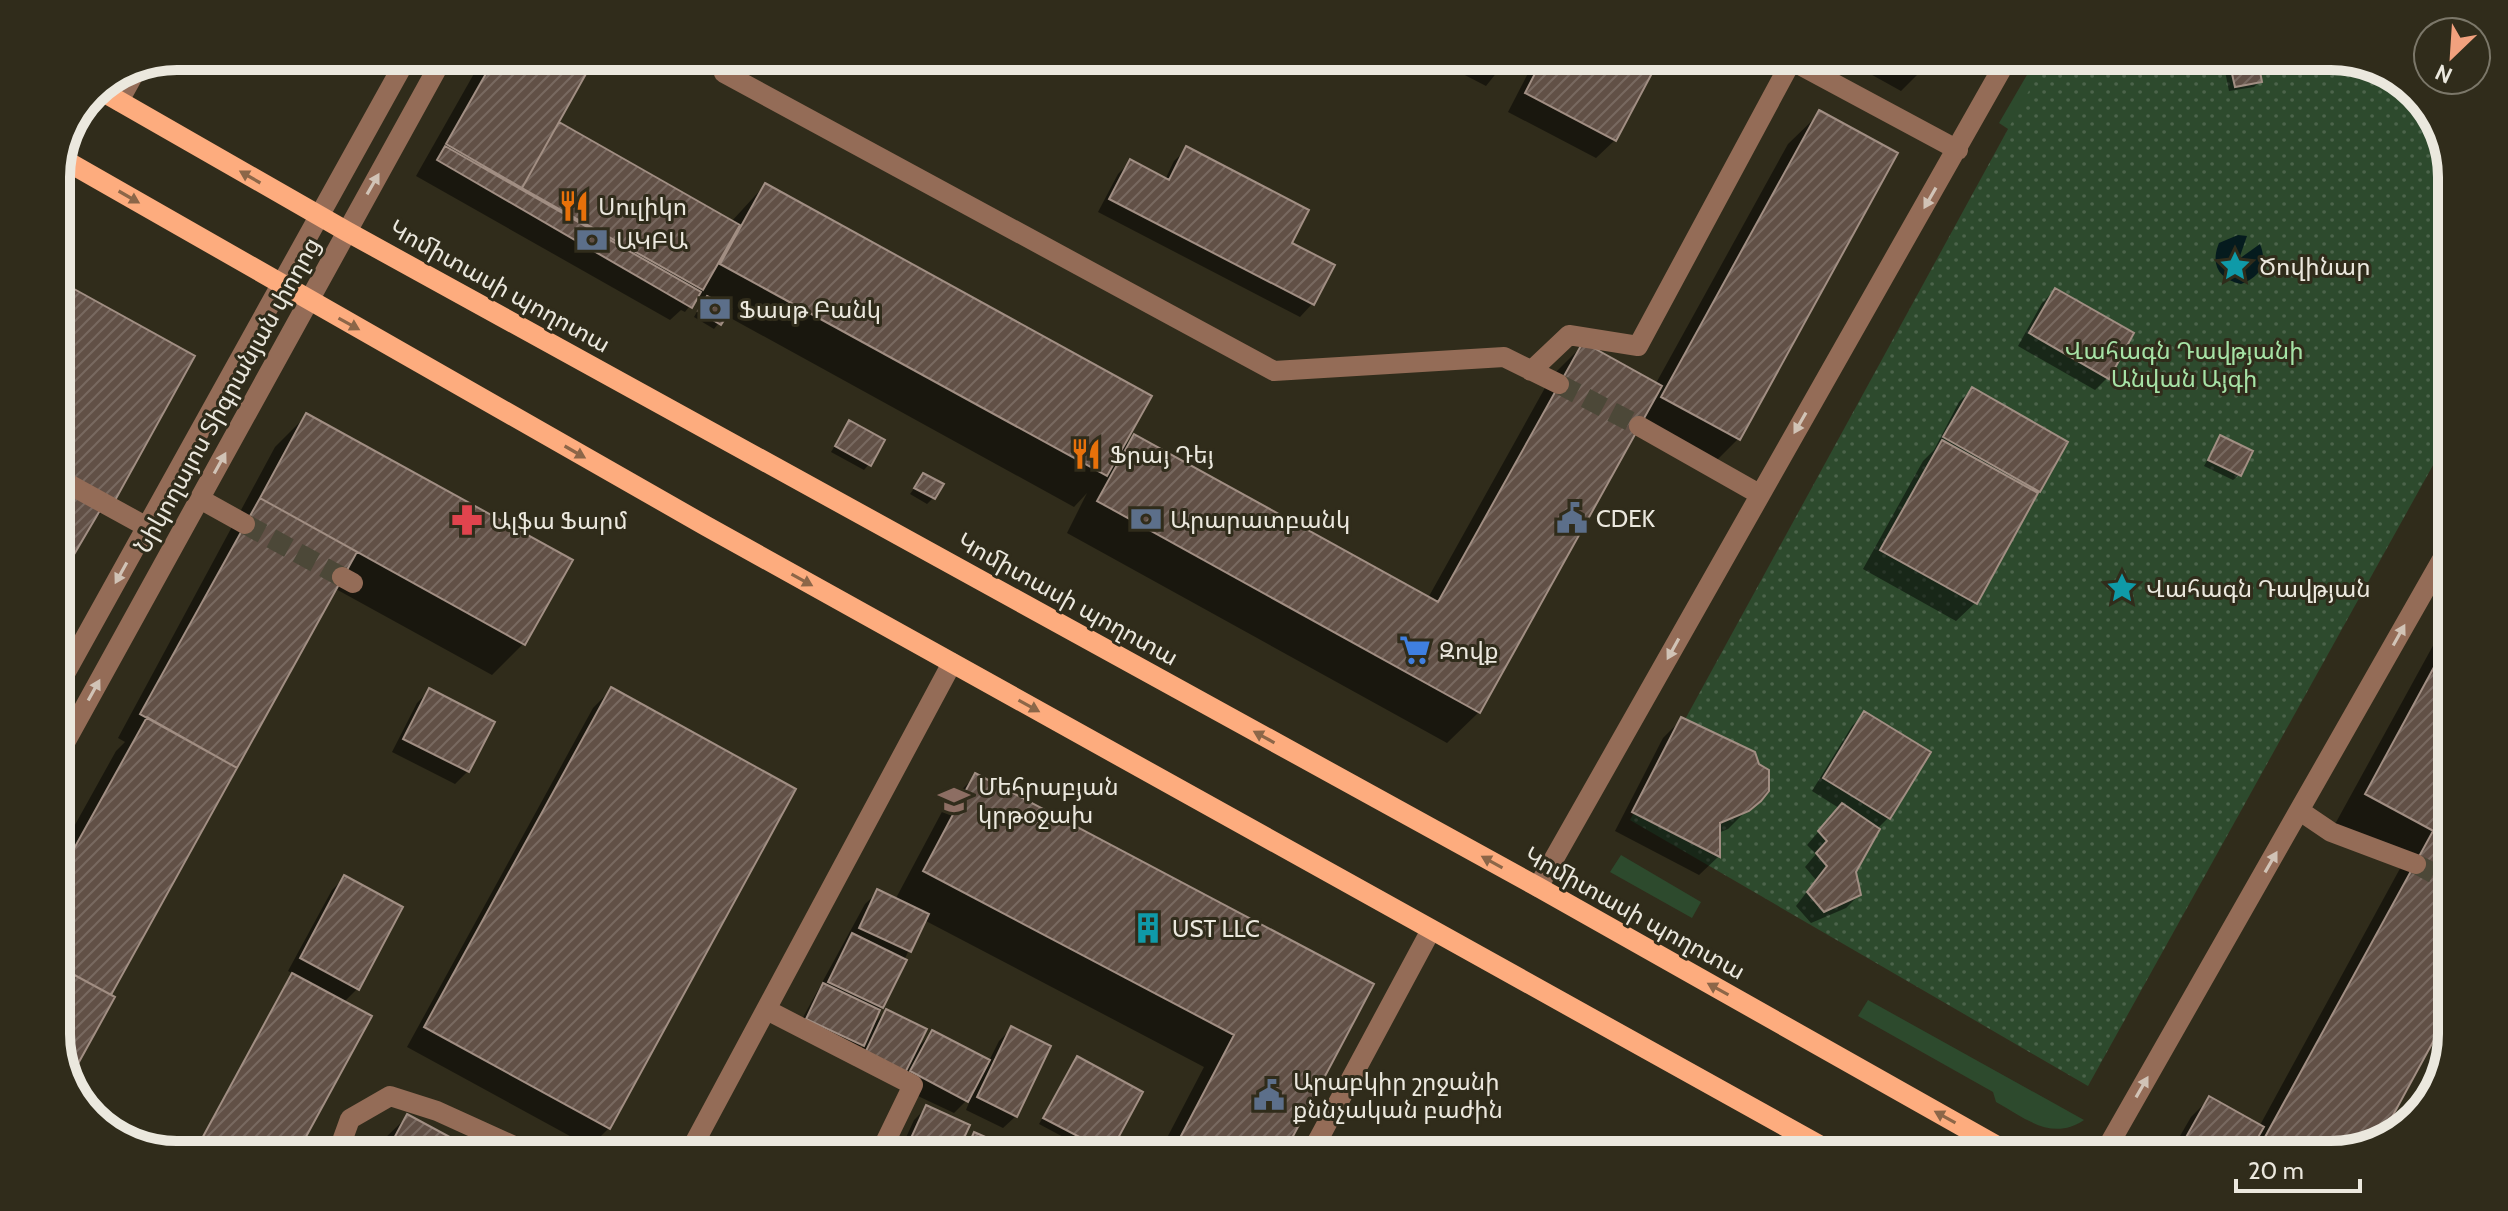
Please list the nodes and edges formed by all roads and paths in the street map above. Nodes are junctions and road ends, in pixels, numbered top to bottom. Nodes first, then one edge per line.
1 (400, 70) edge
2 (436, 70) edge
3 (726, 70) edge
4 (1781, 70) edge
5 (1809, 70) edge
6 (2001, 70) edge
7 (130, 82) edge
8 (109, 95) edge
9 (119, 101) junction
10 (1958, 150) junction
11 (71, 164) edge
12 (318, 215) junction
13 (346, 231) junction
14 (281, 285) junction
15 (308, 302) junction
16 (1531, 371) junction
17 (1559, 384) tunnel mouth
18 (1639, 426) tunnel mouth
19 (70, 485) edge
20 (1759, 494) junction
21 (200, 499) junction
22 (245, 524) tunnel mouth
23 (147, 527) junction
24 (2438, 567) edge
25 (952, 663) junction
26 (70, 665) edge
27 (70, 734) edge
28 (2300, 811) junction
29 (2416, 864) tunnel mouth
30 (1538, 887) junction
31 (1431, 930) junction
32 (767, 1010) junction
33 (342, 1141) edge
34 (503, 1141) edge
35 (696, 1141) edge
36 (886, 1141) edge
37 (1318, 1141) edge
38 (1812, 1141) edge
39 (1988, 1141) edge
40 (2111, 1141) edge

1 - 12 street, Նիկողայոս Տիգրանյան փողոց
13 -> 2 street, Նիկողայոս Տիգրանյան փողոց
3 - 16 street
4 - 16 street
5 - 10 street
6 - 10 street
7 - 9 street
8 - 9 main road, Կոմիտասի պողոտա
12 -> 9 main road, Կոմիտասի պողոտա
10 -> 20 street
11 -> 14 main road
12 - 13 main road, Կոմիտասի պողոտա
12 - 14 street, Նիկողայոս Տիգրանյան փողոց
13 - 15 street, Նիկողայոս Տիգրանյան փողոց
30 -> 13 main road, Կոմիտասի պողոտա
14 - 15 main road
14 - 23 street, Նիկողայոս Տիգրանյան փողոց
21 -> 15 street, Նիկողայոս Տիգրանյան փողոց
15 -> 25 main road
16 - 17 street
18 - 20 street
19 - 23 street
20 -> 30 street
21 - 22 street
27 -> 21 street, Նիկողայոս Տիգրանյան փողոց
23 -> 26 street, Նիկողայոս Տիգրանյան փողոց
28 -> 24 street
25 -> 31 main road
25 - 32 street
28 - 29 street
40 -> 28 street
39 -> 30 main road, Կոմիտասի պողոտա
31 - 37 street
31 - 38 main road
32 - 35 street
32 - 36 street
33 - 34 street

